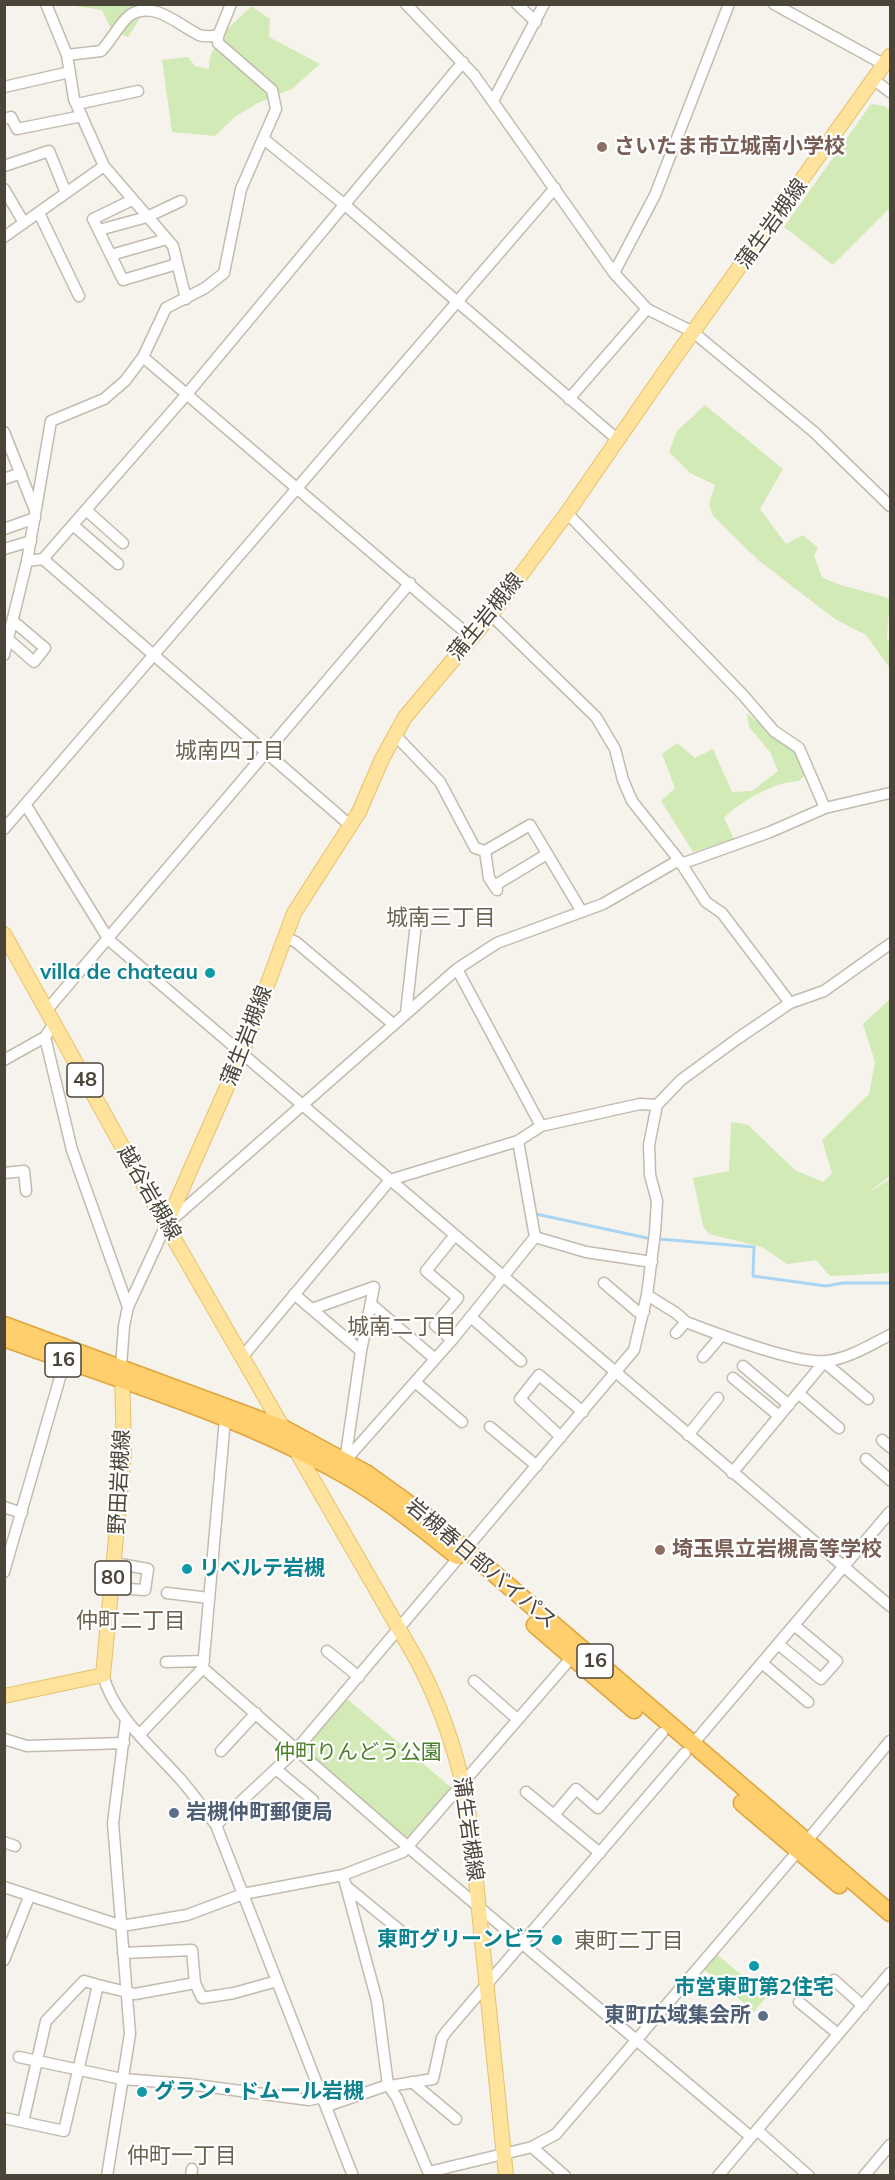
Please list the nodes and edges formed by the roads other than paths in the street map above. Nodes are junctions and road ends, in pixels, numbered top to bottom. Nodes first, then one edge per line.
1 (46, 4) edge
2 (231, 4) edge
3 (406, 4) edge
4 (517, 4) edge
5 (544, 4) edge
6 (729, 4) edge
7 (774, 4) edge
8 (536, 22) junction
9 (218, 36) junction
10 (67, 55) junction
11 (888, 61) edge
12 (463, 62) junction
13 (70, 72) junction
14 (874, 80) junction
15 (4, 87) edge
16 (138, 91) dead end
17 (891, 92) edge
18 (493, 101) junction
19 (77, 104) junction
20 (82, 116) junction
21 (4, 119) edge
22 (265, 140) junction
23 (4, 166) edge
24 (104, 166) junction
25 (555, 188) junction
26 (4, 189) edge
27 (66, 193) junction
28 (132, 200) junction
29 (181, 201) dead end
30 (345, 205) junction
31 (39, 213) junction
32 (147, 217) junction
33 (24, 224) junction
34 (99, 230) junction
35 (4, 237) edge
36 (167, 239) junction
37 (111, 255) junction
38 (177, 264) junction
39 (614, 273) junction
40 (79, 296) dead end
41 (186, 299) junction
42 (457, 302) junction
43 (647, 309) junction
44 (693, 332) junction
45 (143, 357) junction
46 (187, 394) junction
47 (569, 399) junction
48 (4, 432) edge
49 (618, 440) junction
50 (21, 473) junction
51 (4, 479) edge
52 (299, 489) junction
53 (891, 506) edge
54 (86, 510) junction
55 (567, 513) junction
56 (35, 515) junction
57 (73, 525) junction
58 (4, 529) edge
59 (31, 541) junction
60 (123, 543) dead end
61 (4, 549) edge
62 (43, 559) junction
63 (27, 561) junction
64 (118, 564) dead end
65 (410, 583) junction
66 (17, 605) junction
67 (4, 611) edge
68 (491, 615) junction
69 (13, 621) junction
70 (472, 638) junction
71 (6, 640) edge
72 (4, 655) edge
73 (155, 656) junction
74 (395, 735) junction
75 (268, 753) junction
76 (891, 793) edge
77 (27, 807) junction
78 (825, 808) junction
79 (351, 826) junction
80 (4, 830) edge
81 (485, 851) junction
82 (547, 854) junction
83 (680, 862) junction
84 (582, 912) junction
85 (416, 923) dead end
86 (4, 934) edge
87 (284, 937) junction
88 (109, 940) junction
89 (891, 944) edge
90 (458, 969) junction
91 (790, 1003) junction
92 (46, 1011) junction
93 (406, 1012) junction
94 (393, 1024) junction
95 (53, 1025) junction
96 (45, 1037) junction
97 (242, 1053) junction
98 (4, 1060) edge
99 (302, 1105) junction
100 (657, 1105) junction
101 (541, 1126) junction
102 (518, 1142) junction
103 (4, 1173) edge
104 (390, 1180) junction
105 (26, 1191) dead end
106 (166, 1225) junction
107 (455, 1235) junction
108 (535, 1238) junction
109 (652, 1262) junction
110 (504, 1277) junction
111 (604, 1283) dead end
112 (294, 1294) junction
113 (647, 1295) junction
114 (371, 1304) junction
115 (128, 1307) junction
116 (312, 1309) junction
117 (644, 1312) junction
118 (471, 1317) junction
119 (686, 1322) junction
120 (4, 1325) edge
121 (676, 1333) dead end
122 (722, 1335) junction
123 (891, 1335) edge
124 (4, 1338) edge
125 (452, 1340) junction
126 (361, 1351) junction
127 (243, 1356) junction
128 (704, 1357) dead end
129 (435, 1359) junction
130 (65, 1360) junction
131 (521, 1361) dead end
132 (824, 1362) junction
133 (743, 1366) dead end
134 (617, 1373) junction
135 (122, 1374) junction
136 (733, 1378) dead end
137 (415, 1382) junction
138 (798, 1393) junction
139 (718, 1398) dead end
140 (868, 1399) dead end
141 (789, 1404) junction
142 (583, 1412) junction
143 (779, 1416) junction
144 (225, 1419) junction
145 (462, 1422) dead end
146 (490, 1427) dead end
147 (839, 1428) dead end
148 (285, 1429) junction
149 (688, 1435) junction
150 (561, 1437) junction
151 (297, 1450) junction
152 (866, 1460) dead end
153 (345, 1461) junction
154 (537, 1466) junction
155 (732, 1473) junction
156 (891, 1480) edge
157 (4, 1508) edge
158 (891, 1512) edge
159 (22, 1513) junction
160 (461, 1553) junction
161 (114, 1563) junction
162 (845, 1566) junction
163 (4, 1572) edge
164 (111, 1588) junction
165 (167, 1593) dead end
166 (209, 1598) junction
167 (891, 1606) edge
168 (794, 1625) junction
169 (398, 1629) junction
170 (778, 1644) junction
171 (327, 1652) dead end
172 (572, 1657) junction
173 (166, 1662) dead end
174 (762, 1663) junction
175 (203, 1665) junction
176 (103, 1675) junction
177 (359, 1677) junction
178 (474, 1681) dead end
179 (4, 1696) edge
180 (808, 1702) dead end
181 (256, 1713) junction
182 (126, 1719) junction
183 (517, 1719) junction
184 (662, 1733) junction
185 (140, 1734) junction
186 (4, 1739) edge
187 (891, 1742) edge
188 (123, 1743) junction
189 (688, 1749) junction
190 (296, 1750) junction
191 (221, 1751) dead end
192 (277, 1770) junction
193 (464, 1779) junction
194 (526, 1792) dead end
195 (313, 1800) dead end
196 (554, 1815) junction
197 (216, 1826) junction
198 (408, 1846) junction
199 (802, 1846) junction
200 (600, 1853) junction
201 (345, 1880) junction
202 (4, 1887) edge
203 (243, 1894) junction
204 (29, 1897) junction
205 (478, 1906) junction
206 (891, 1914) edge
207 (122, 1926) junction
208 (891, 1927) edge
209 (408, 1937) dead end
210 (523, 1943) junction
211 (123, 1953) junction
212 (4, 1960) edge
213 (891, 1973) edge
214 (834, 1980) dead end
215 (277, 1981) junction
216 (195, 1983) junction
217 (98, 1985) junction
218 (486, 1985) junction
219 (126, 1991) junction
220 (799, 2002) dead end
221 (862, 2006) junction
222 (838, 2034) junction
223 (637, 2040) junction
224 (19, 2057) dead end
225 (38, 2061) junction
226 (80, 2070) junction
227 (122, 2079) junction
228 (412, 2082) junction
229 (389, 2086) junction
230 (325, 2101) junction
231 (4, 2118) edge
232 (456, 2119) dead end
233 (23, 2122) junction
234 (754, 2133) junction
235 (891, 2145) edge
236 (532, 2146) junction
237 (504, 2153) junction
238 (430, 2174) edge
239 (108, 2175) edge
240 (353, 2175) edge
241 (506, 2175) edge
242 (565, 2175) edge
243 (718, 2175) edge
244 (809, 2175) edge
245 (864, 2175) edge

1 - 10 street
2 - 9 street
3 - 12 street
4 - 8 street
5 - 8 street
6 - 39 street
7 - 11 street
8 - 18 street
9 - 10 street
9 - 22 street
10 - 13 street
11 - 14 main road, 蒲生岩槻線
12 - 18 street
12 - 30 street
13 - 15 street
13 - 19 street
14 - 17 street
14 - 44 main road, 蒲生岩槻線
16 - 19 street
18 - 25 street
19 - 20 street
20 - 21 street
20 - 24 street
22 - 30 street
22 - 41 street
23 - 27 street
24 - 27 street
24 - 28 street
25 - 39 street
25 - 42 street
26 - 33 street
27 - 31 street
28 - 32 street
28 - 34 street
29 - 32 street
30 - 42 street
30 - 46 street
31 - 33 street
31 - 40 street
32 - 34 street
32 - 36 street
33 - 35 street
34 - 37 street
36 - 37 street
36 - 38 street
37 - 38 street
38 - 41 street
39 - 43 street
41 - 45 street
42 - 47 street
42 - 52 street
43 - 44 street
43 - 47 street
44 - 49 main road, 蒲生岩槻線
44 - 53 street
45 - 46 street
45 - 56 street
46 - 52 street
46 - 54 street
47 - 49 street
48 - 50 street
49 - 55 main road, 蒲生岩槻線
50 - 51 street
50 - 56 street
52 - 65 street
52 - 73 street
54 - 57 street
54 - 60 street
55 - 68 main road, 蒲生岩槻線
55 - 78 street
56 - 58 street
56 - 59 street
57 - 62 street
57 - 64 street
59 - 61 street
59 - 63 street
62 - 63 street
62 - 73 street
63 - 66 street
65 - 70 street
65 - 75 street
66 - 67 street
66 - 69 street
68 - 70 main road, 蒲生岩槻線
68 - 83 street
69 - 71 street
69 - 71 street
70 - 74 main road, 蒲生岩槻線
71 - 72 street
73 - 75 street
73 - 77 street
74 - 79 main road, 蒲生岩槻線
74 - 81 street
75 - 79 street
75 - 88 street
76 - 78 street
77 - 80 street
77 - 88 street
78 - 83 street
79 - 87 main road, 蒲生岩槻線
81 - 82 street
81 - 82 street
82 - 84 street
83 - 84 street
83 - 91 street
84 - 90 street
85 - 93 street
86 - 92 main road, 越谷岩槻線 / 48
87 - 94 street
87 - 97 main road, 蒲生岩槻線
88 - 92 street
88 - 97 street
89 - 91 street
90 - 93 street
90 - 101 street
91 - 100 street
92 - 95 main road, 越谷岩槻線 / 48
93 - 94 street
94 - 99 street
95 - 96 street
95 - 106 main road, 越谷岩槻線 / 48
96 - 98 street
96 - 115 street
97 - 99 street
97 - 106 main road, 蒲生岩槻線
99 - 104 street
99 - 106 street
100 - 101 street
100 - 109 street
101 - 102 street
102 - 104 street
102 - 108 street
103 - 105 street
104 - 107 street
104 - 112 street
106 - 115 street
106 - 127 main road, 越谷岩槻線 / 48
107 - 110 street
107 - 125 street
108 - 109 street
108 - 110 street
109 - 113 street
110 - 118 street
110 - 134 street
111 - 117 street
112 - 116 street
112 - 127 street
113 - 117 street
113 - 119 street
114 - 116 street
114 - 126 street
114 - 129 street
115 - 135 street
116 - 126 street
117 - 134 street
118 - 125 street
118 - 131 street
119 - 121 street
119 - 122 street
120 - 135 highway, 岩槻春日部バイパス / 16
122 - 128 street
122 - 132 street
123 - 132 street
124 - 130 highway, 岩槻春日部バイパス / 16
125 - 129 street
126 - 153 street
127 - 148 main road, 越谷岩槻線 / 48
129 - 137 street
130 - 135 highway, 岩槻春日部バイパス / 16
130 - 159 street
132 - 138 street
132 - 140 street
133 - 141 street
134 - 142 street
134 - 149 street
135 - 144 highway, 岩槻春日部バイパス / 16
135 - 148 highway, 岩槻春日部バイパス / 16
135 - 161 main road, 野田岩槻線 / 80
136 - 143 street
137 - 145 street
137 - 153 street
138 - 141 street
138 - 147 street
139 - 149 street
141 - 143 street
142 - 150 street
142 - 150 street
143 - 155 street
144 - 151 highway, 岩槻春日部バイパス / 16
144 - 166 street
146 - 154 street
148 - 151 main road, 越谷岩槻線 / 48
148 - 153 highway, 岩槻春日部バイパス / 16
149 - 155 street
150 - 154 street
151 - 160 highway, 岩槻春日部バイパス / 16
151 - 169 main road, 蒲生岩槻線
152 - 156 street
153 - 160 highway, 岩槻春日部バイパス / 16
154 - 160 street
155 - 162 street
157 - 159 street
158 - 162 street
159 - 163 street
160 - 169 street
160 - 172 highway, 岩槻春日部バイパス / 16
160 - 189 highway, 岩槻春日部バイパス / 16
161 - 164 main road, 野田岩槻線 / 80
161 - 164 street
162 - 167 street
162 - 168 street
164 - 176 main road, 野田岩槻線 / 80
165 - 166 street
166 - 175 street
168 - 170 street
168 - 170 street
169 - 177 street
169 - 193 main road, 蒲生岩槻線
170 - 174 street
171 - 177 street
172 - 183 street
172 - 184 highway, 岩槻春日部バイパス / 16
173 - 175 street
174 - 180 street
174 - 189 street
175 - 181 street
175 - 185 street
176 - 179 main road
176 - 182 street
177 - 190 street
178 - 183 street
181 - 190 street
181 - 191 street
182 - 185 street
182 - 188 street
183 - 193 street
184 - 189 highway, 岩槻春日部バイパス / 16
184 - 196 street
185 - 197 street
186 - 188 street
187 - 199 street
188 - 207 street
189 - 199 highway, 岩槻春日部バイパス / 16
189 - 200 street
190 - 192 street
190 - 198 street
192 - 195 street
192 - 197 street
193 - 198 street
193 - 205 main road, 蒲生岩槻線
194 - 196 street
196 - 200 street
197 - 203 street
198 - 201 street
198 - 205 street
199 - 206 highway, 岩槻春日部バイパス / 16
199 - 208 highway, 岩槻春日部バイパス / 16
199 - 223 street
200 - 210 street
201 - 203 street
201 - 209 street
201 - 229 street
202 - 204 street
203 - 207 street
203 - 215 street
204 - 207 street
204 - 212 street
205 - 210 street
205 - 218 main road, 蒲生岩槻線
207 - 211 street
210 - 218 street
210 - 223 street
211 - 216 street
211 - 219 street
213 - 221 street
214 - 221 street
215 - 216 street
215 - 230 street
216 - 219 street
217 - 219 street
217 - 225 street
217 - 226 street
218 - 228 street
218 - 237 main road, 蒲生岩槻線
219 - 227 street
220 - 222 street
221 - 222 street
222 - 234 street
223 - 234 street
223 - 236 street
224 - 225 street
225 - 226 street
225 - 233 street
226 - 227 street
226 - 233 street
227 - 230 street
227 - 239 street
228 - 229 street
228 - 232 street
229 - 230 street
229 - 238 street
230 - 240 street
231 - 233 street
234 - 243 street
234 - 244 street
235 - 245 street
236 - 237 street
236 - 242 street
237 - 238 street
237 - 241 main road, 蒲生岩槻線

